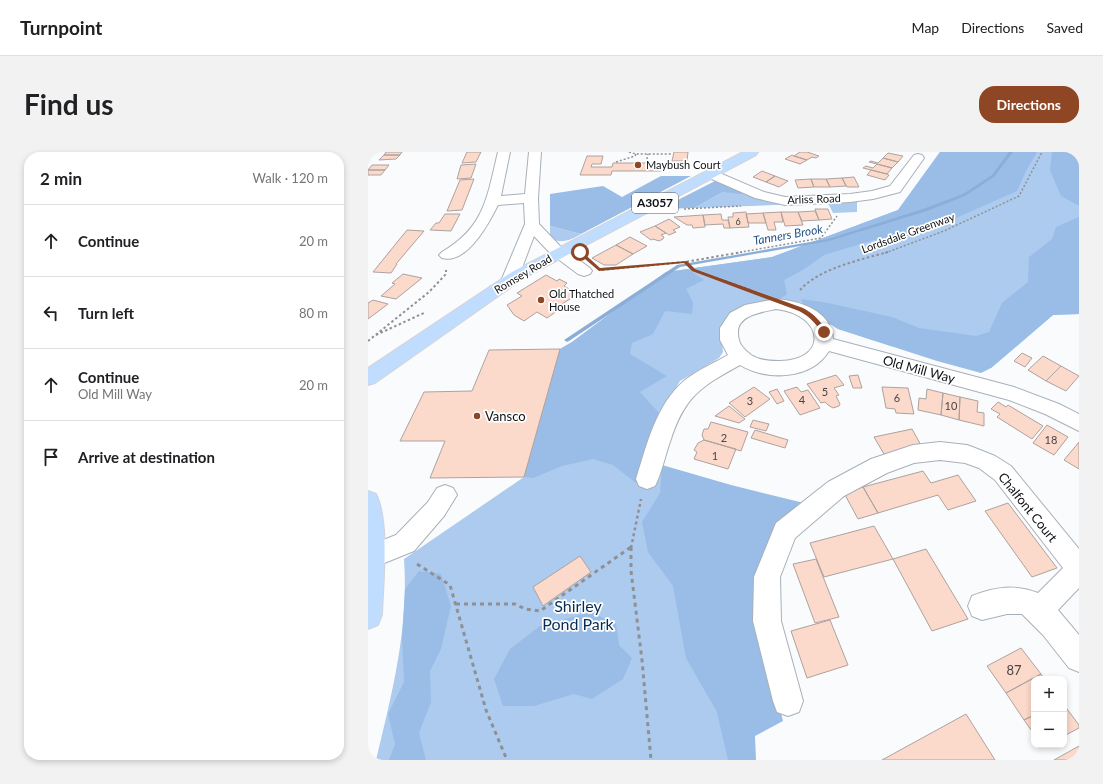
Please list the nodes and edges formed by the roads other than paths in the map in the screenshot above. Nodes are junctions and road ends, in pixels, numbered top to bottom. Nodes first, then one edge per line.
1 (504, 152) edge
2 (535, 152) edge
3 (752, 152) edge
4 (918, 158) dead end
5 (711, 174) junction
6 (532, 198) junction
7 (493, 201) junction
8 (532, 224) junction
9 (559, 253) junction
10 (446, 255) road end
11 (584, 271) dead end
12 (509, 281) junction
13 (824, 343) junction
14 (740, 357) junction
15 (368, 378) edge
16 (1079, 423) edge
17 (647, 479) road end
18 (445, 495) dead end
19 (368, 501) edge
20 (372, 556) junction
21 (1079, 569) edge
22 (982, 606) dead end
23 (1040, 610) junction
24 (368, 615) edge
25 (1079, 658) edge
26 (788, 701) dead end

1 - 7 street
2 - 6 street
3 - 5 main road, Romsey Road / A3057
4 - 5 street, Arliss Road
5 - 9 main road, Romsey Road / A3057
6 - 7 street
6 - 8 street
7 - 10 street
8 - 9 street
8 - 12 street
9 - 11 street
9 - 12 main road, Romsey Road / A3057
12 - 15 main road, Romsey Road / A3057
13 - 14 street
13 - 14 street
13 - 16 street, Old Mill Way
14 - 17 street
18 - 20 street
19 - 20 main road
20 - 24 main road
21 - 23 street, Chalfont Court
21 - 26 street, Chalfont Court
22 - 23 street
23 - 25 street

